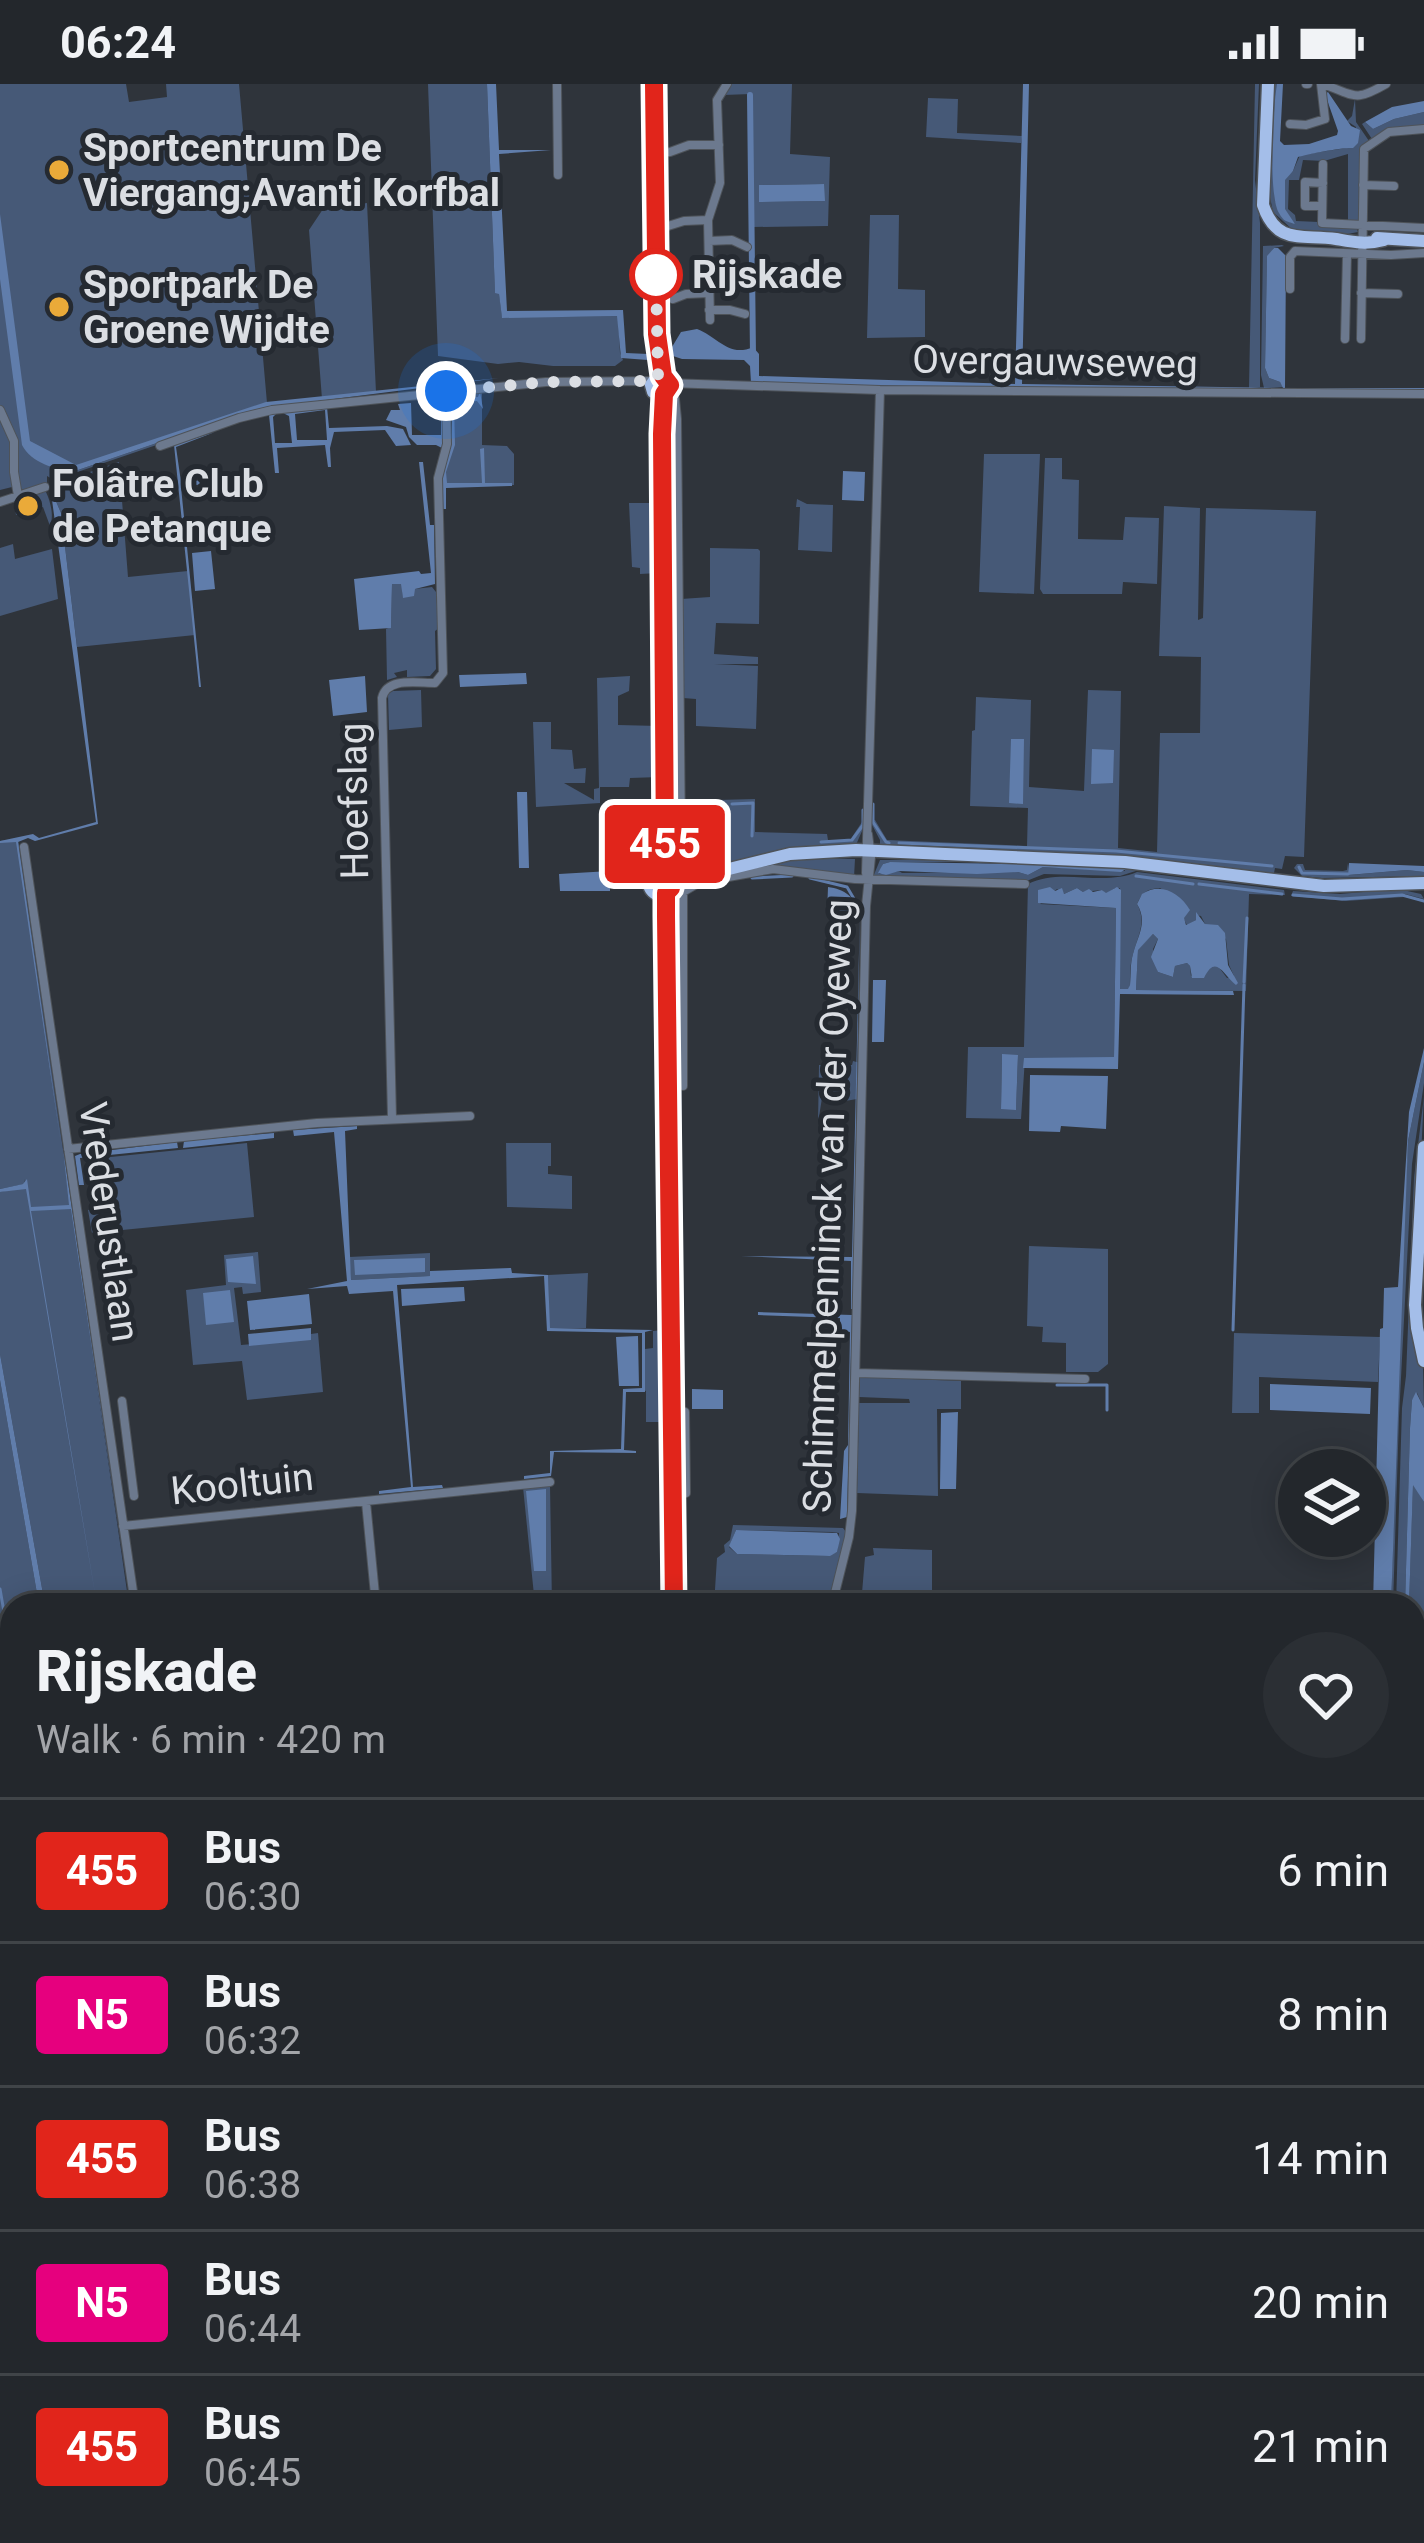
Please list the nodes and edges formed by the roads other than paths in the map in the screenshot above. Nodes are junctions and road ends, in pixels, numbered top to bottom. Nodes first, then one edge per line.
1 (557, 84) edge
2 (654, 84) edge
3 (727, 84) edge
4 (1268, 84) edge
5 (1323, 85) edge
6 (1380, 85) edge
7 (1290, 124) dead end
8 (1424, 128) edge
9 (719, 145) junction
10 (670, 152) dead end
11 (1323, 164) dead end
12 (558, 176) dead end
13 (1323, 183) junction
14 (1363, 185) junction
15 (1394, 186) dead end
16 (1322, 206) junction
17 (709, 220) junction
18 (668, 226) dead end
19 (1424, 228) edge
20 (1362, 240) junction
21 (709, 241) junction
22 (1424, 241) edge
23 (746, 248) dead end
24 (1424, 253) edge
25 (1347, 254) junction
26 (1290, 289) dead end
27 (709, 293) junction
28 (1361, 293) junction
29 (1398, 294) dead end
30 (673, 299) dead end
31 (745, 314) dead end
32 (1345, 339) dead end
33 (1361, 339) dead end
34 (662, 386) junction
35 (880, 390) junction
36 (446, 391) junction
37 (1424, 394) edge
38 (0, 410) edge
39 (160, 446) dead end
40 (45, 487) dead end
41 (17, 496) junction
42 (0, 502) edge
43 (681, 840) dead end
44 (24, 847) dead end
45 (868, 854) junction
46 (867, 879) junction
47 (1424, 880) edge
48 (672, 882) junction
49 (1024, 884) dead end
50 (683, 1086) dead end
51 (470, 1116) dead end
52 (392, 1118) junction
53 (1424, 1147) edge
54 (68, 1149) junction
55 (1424, 1234) edge
56 (1424, 1333) edge
57 (1424, 1361) edge
58 (856, 1373) junction
59 (1085, 1379) dead end
60 (106, 1411) junction
61 (685, 1412) dead end
62 (679, 1440) junction
63 (550, 1482) dead end
64 (131, 1483) junction
65 (117, 1484) junction
66 (686, 1492) dead end
67 (134, 1496) dead end
68 (366, 1502) junction
69 (124, 1526) junction
70 (133, 1593) edge
71 (375, 1593) edge
72 (673, 1593) edge
73 (835, 1593) edge

1 - 12 street
2 - 34 main road
3 - 9 street
4 - 20 main road
5 - 6 street
5 - 7 street
8 - 14 street
9 - 10 street
9 - 17 street
11 - 13 street
13 - 16 street
13 - 16 street
14 - 15 street
14 - 20 street
16 - 20 street
17 - 18 street
17 - 21 street
19 - 20 street
20 - 22 main road
20 - 24 street
20 - 25 street
20 - 28 street
21 - 23 street
21 - 27 street
25 - 26 street
25 - 32 street
27 - 30 street
27 - 31 street
28 - 29 street
28 - 33 street
34 - 35 street, Overgauwseweg
34 - 36 street
34 - 43 street
34 - 48 main road
35 - 37 street, Overgauwseweg
35 - 45 street, Schimmelpenninck van der Oyeweg
36 - 39 street
36 - 52 street, Hoefslag
38 - 41 street
40 - 41 street
41 - 42 street
44 - 54 street, Vrederustlaan
45 - 46 street, Schimmelpenninck van der Oyeweg
45 - 47 main road
45 - 48 main road
46 - 48 street
46 - 49 street
46 - 58 street, Schimmelpenninck van der Oyeweg
48 - 50 street
48 - 62 street
51 - 52 street
52 - 54 street
53 - 57 main road
54 - 60 street, Vrederustlaan
55 - 56 main road
58 - 59 street
58 - 73 street, Schimmelpenninck van der Oyeweg
60 - 64 street
60 - 65 street, Vrederustlaan
61 - 62 street
62 - 66 street
62 - 72 street
63 - 68 street, Kooltuin
64 - 65 street
64 - 67 street
65 - 69 street, Vrederustlaan
68 - 69 street, Kooltuin
68 - 71 street, Kooltuin
69 - 70 street, Vrederustlaan

